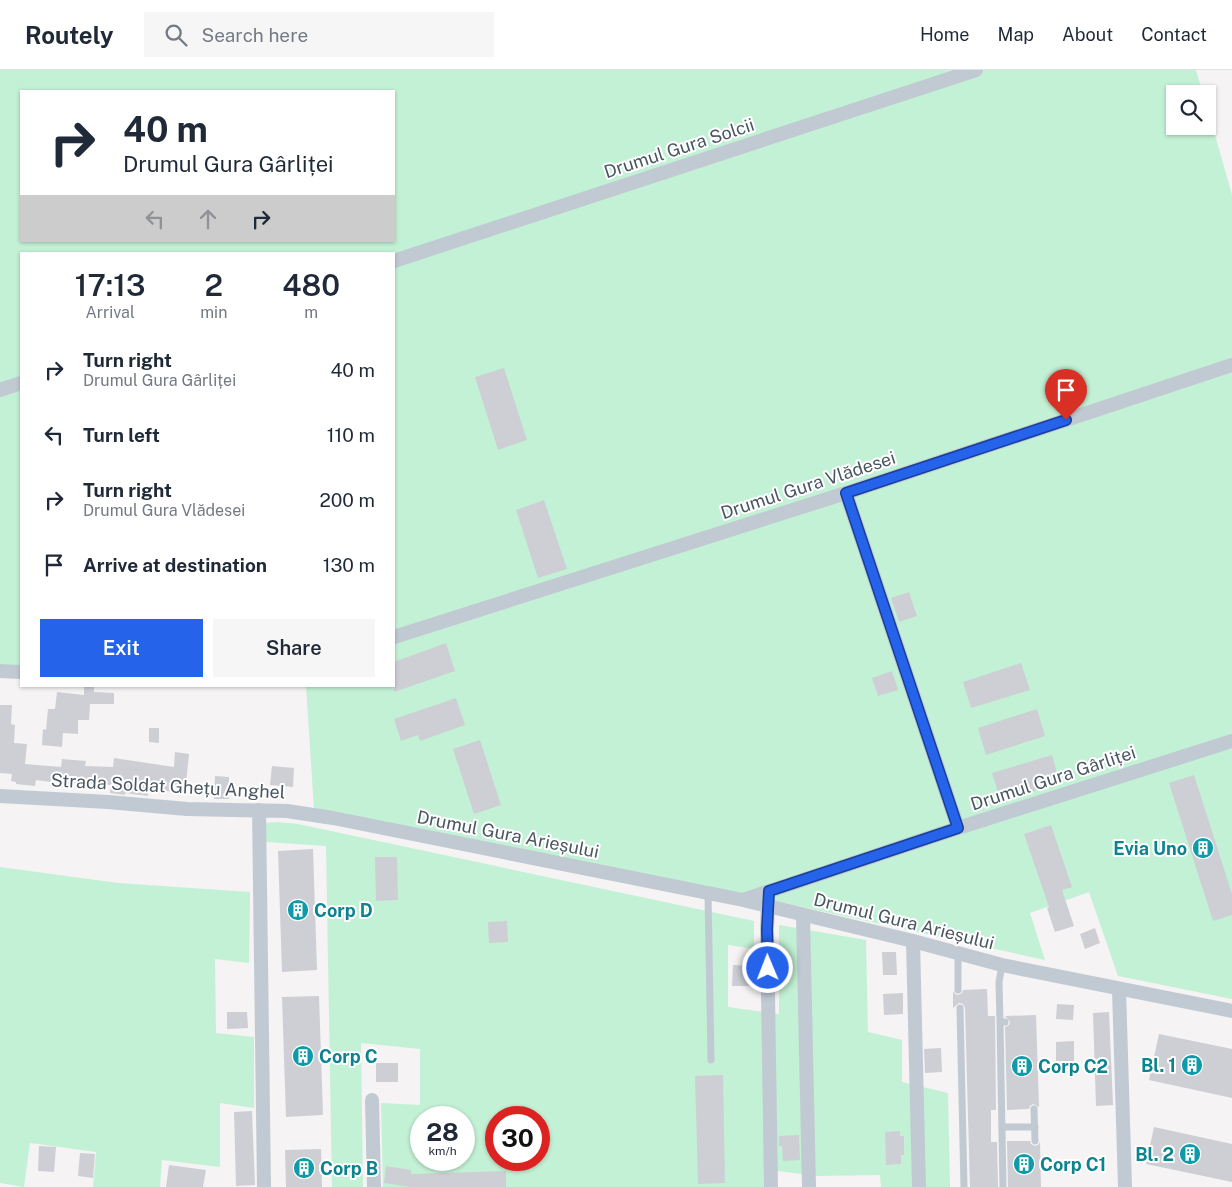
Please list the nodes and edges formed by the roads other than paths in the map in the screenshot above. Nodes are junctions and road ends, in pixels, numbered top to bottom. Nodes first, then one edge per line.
1 (976, 70) edge
2 (395, 261) edge
3 (1232, 365) edge
4 (20, 383) edge
5 (0, 390) edge
6 (846, 493) junction
7 (395, 637) edge
8 (0, 671) edge
9 (20, 672) edge
10 (1232, 741) edge
11 (0, 796) edge
12 (260, 810) junction
13 (333, 818) joint
14 (958, 828) junction
15 (769, 891) junction
16 (708, 893) junction
17 (743, 900) junction
18 (767, 906) junction
19 (803, 914) junction
20 (913, 941) junction
21 (958, 953) junction
22 (1002, 965) junction
23 (1119, 989) junction
24 (958, 990) dead end
25 (960, 1008) dead end
26 (1232, 1011) edge
27 (711, 1060) dead end
28 (372, 1100) dead end
29 (1034, 1109) dead end
30 (1002, 1127) junction
31 (1035, 1128) junction
32 (1035, 1141) dead end
33 (264, 1187) edge
34 (374, 1187) edge
35 (771, 1187) edge
36 (810, 1187) edge
37 (919, 1187) edge
38 (964, 1187) edge
39 (1003, 1187) edge
40 (1125, 1187) edge

1 - 2 street, Drumul Gura Solcii
3 - 6 street, Drumul Gura Vlădesei
4 - 5 street
6 - 7 street, Drumul Gura Vlădesei
6 - 14 street
8 - 9 street
10 - 14 street, Drumul Gura Gârliței
11 - 12 street, Strada Soldat Ghețu Anghel
12 - 13 street, Strada Soldat Ghețu Anghel
12 - 33 street
13 - 16 street, Drumul Gura Arieșului
14 - 15 street, Drumul Gura Gârliței
15 - 17 street, Drumul Gura Gârliței
15 - 18 street
16 - 17 street, Drumul Gura Arieșului
16 - 27 lane
17 - 18 street, Drumul Gura Arieșului
18 - 19 street, Drumul Gura Arieșului
18 - 35 street
19 - 20 street, Drumul Gura Arieșului
19 - 36 street
20 - 21 street, Drumul Gura Arieșului
20 - 37 street
21 - 22 street, Drumul Gura Arieșului
21 - 24 lane
22 - 23 street, Drumul Gura Arieșului
22 - 30 lane
23 - 26 street, Drumul Gura Arieșului
23 - 40 street
25 - 38 lane
28 - 34 street
29 - 31 lane
30 - 31 lane
30 - 39 lane
31 - 32 lane

